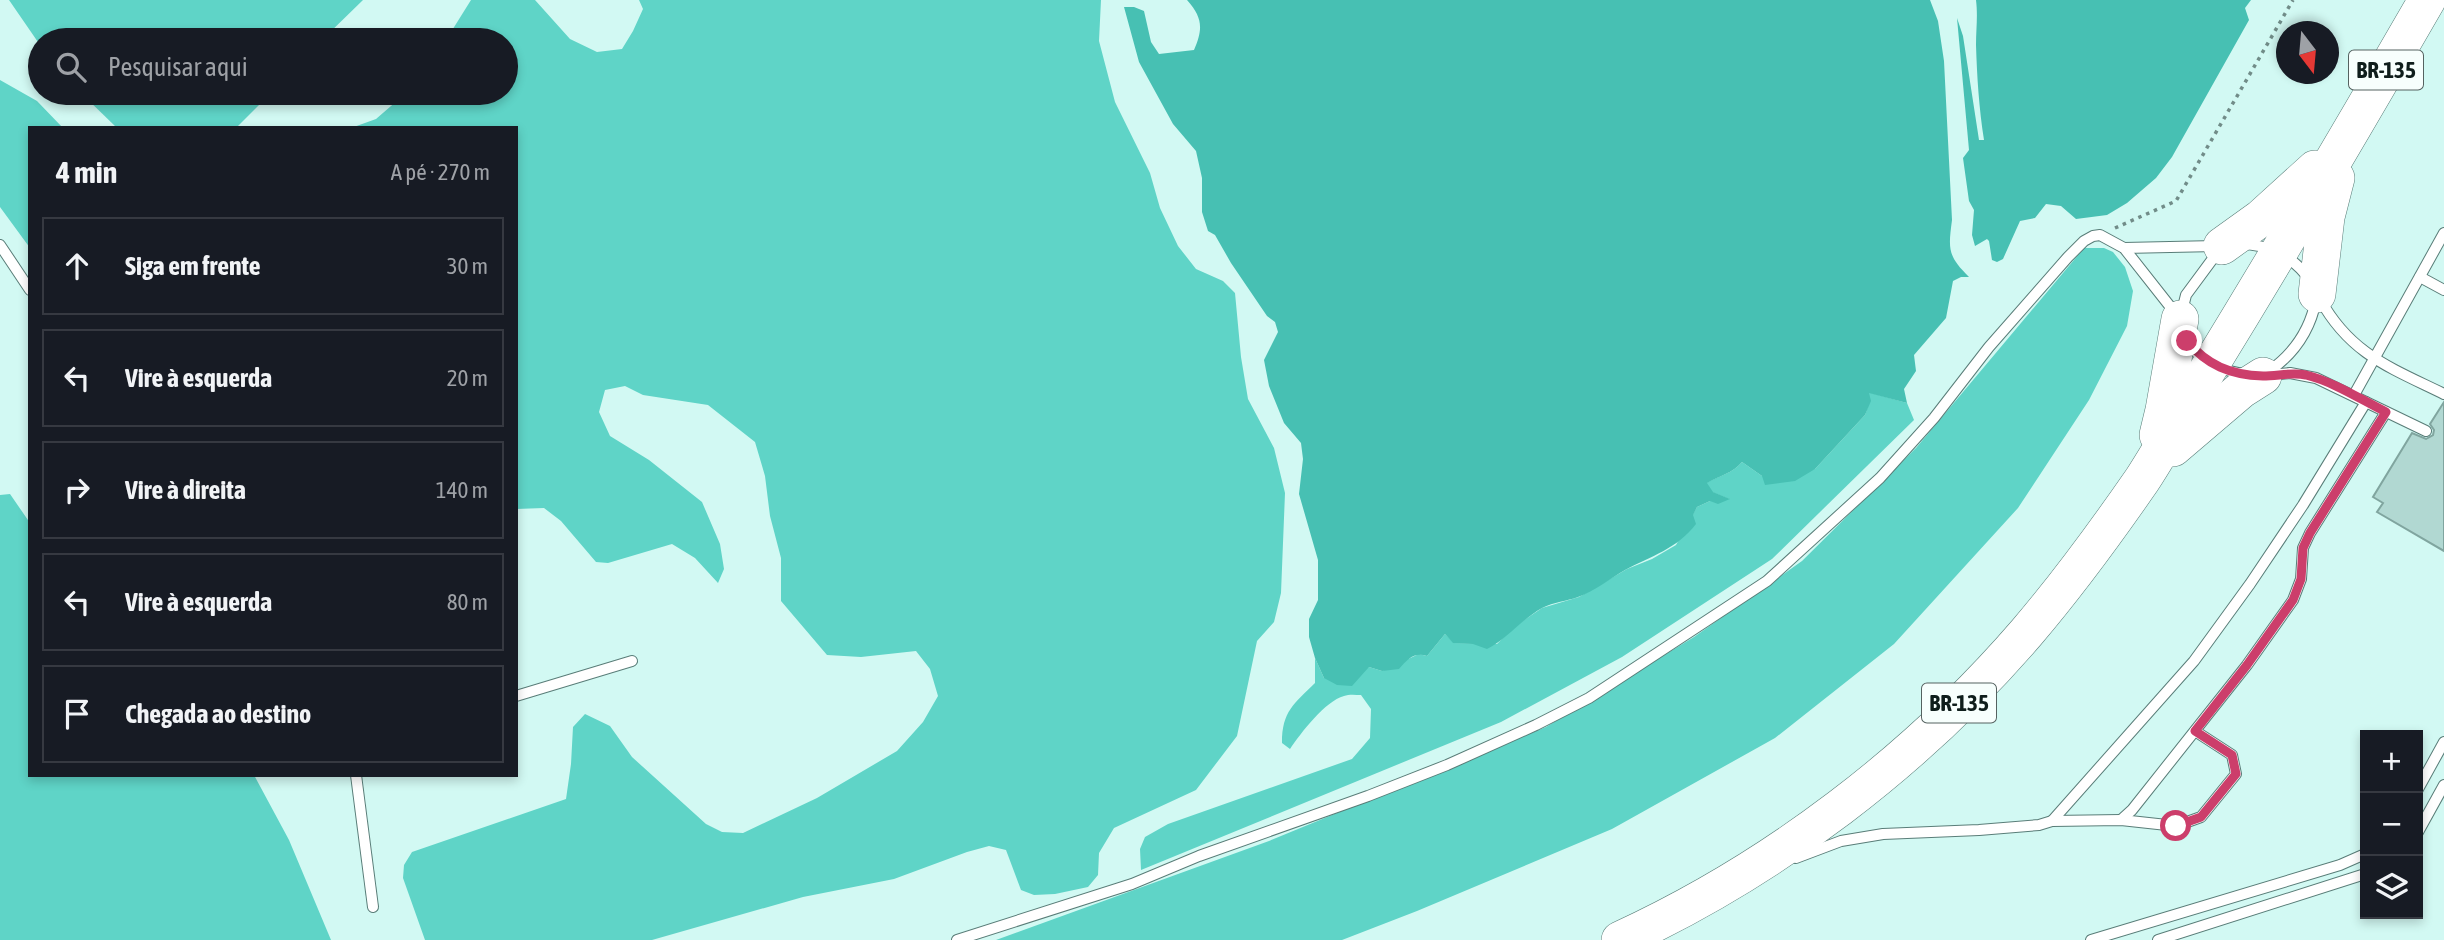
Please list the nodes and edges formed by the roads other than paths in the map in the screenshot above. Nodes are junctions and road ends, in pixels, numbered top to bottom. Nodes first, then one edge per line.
1 (2427, 0) edge
2 (2346, 139) junction
3 (2443, 236) edge
4 (0, 245) edge
5 (2222, 246) junction
6 (2124, 248) junction
7 (2280, 253) junction
8 (2420, 277) junction
9 (28, 287) edge
10 (2444, 290) edge
11 (2317, 294) junction
12 (2180, 319) junction
13 (2373, 359) junction
14 (2211, 364) junction
15 (2263, 376) junction
16 (2444, 394) edge
17 (2354, 395) junction
18 (2366, 402) junction
19 (2386, 412) junction
20 (2426, 431) dead end
21 (2142, 479) junction
22 (632, 661) dead end
23 (518, 695) edge
24 (2195, 731) junction
25 (2444, 742) edge
26 (356, 777) edge
27 (2423, 780) edge
28 (2444, 785) edge
29 (2121, 820) junction
30 (2052, 821) junction
31 (2423, 823) edge
32 (2360, 856) edge
33 (2360, 876) edge
34 (1731, 882) junction
35 (373, 907) dead end
36 (2168, 917) junction
37 (2174, 937) edge
38 (957, 940) edge
39 (1620, 940) edge
40 (2091, 940) edge
41 (2158, 940) edge

1 - 2 highway, BR-135
2 - 5 highway
2 - 7 highway, BR-135
2 - 11 highway
3 - 8 lane
4 - 9 lane
5 - 6 lane
5 - 7 lane
5 - 12 lane
6 - 12 lane
6 - 38 lane
7 - 11 lane
7 - 14 highway, BR-135
8 - 10 lane
8 - 13 lane
11 - 13 lane
11 - 15 lane
12 - 14 lane
12 - 21 highway
13 - 16 lane
13 - 17 lane
14 - 15 lane
14 - 21 highway, BR-135
15 - 17 lane
15 - 21 highway
17 - 18 lane
18 - 19 lane
18 - 30 lane
19 - 20 lane
19 - 24 lane
21 - 34 highway, BR-135
22 - 23 lane
24 - 29 lane
24 - 29 lane
25 - 27 lane
26 - 35 lane
28 - 31 lane
29 - 30 lane
30 - 34 lane
32 - 36 lane
33 - 37 lane
34 - 39 highway, BR-135
36 - 37 lane
36 - 40 lane
37 - 41 lane

